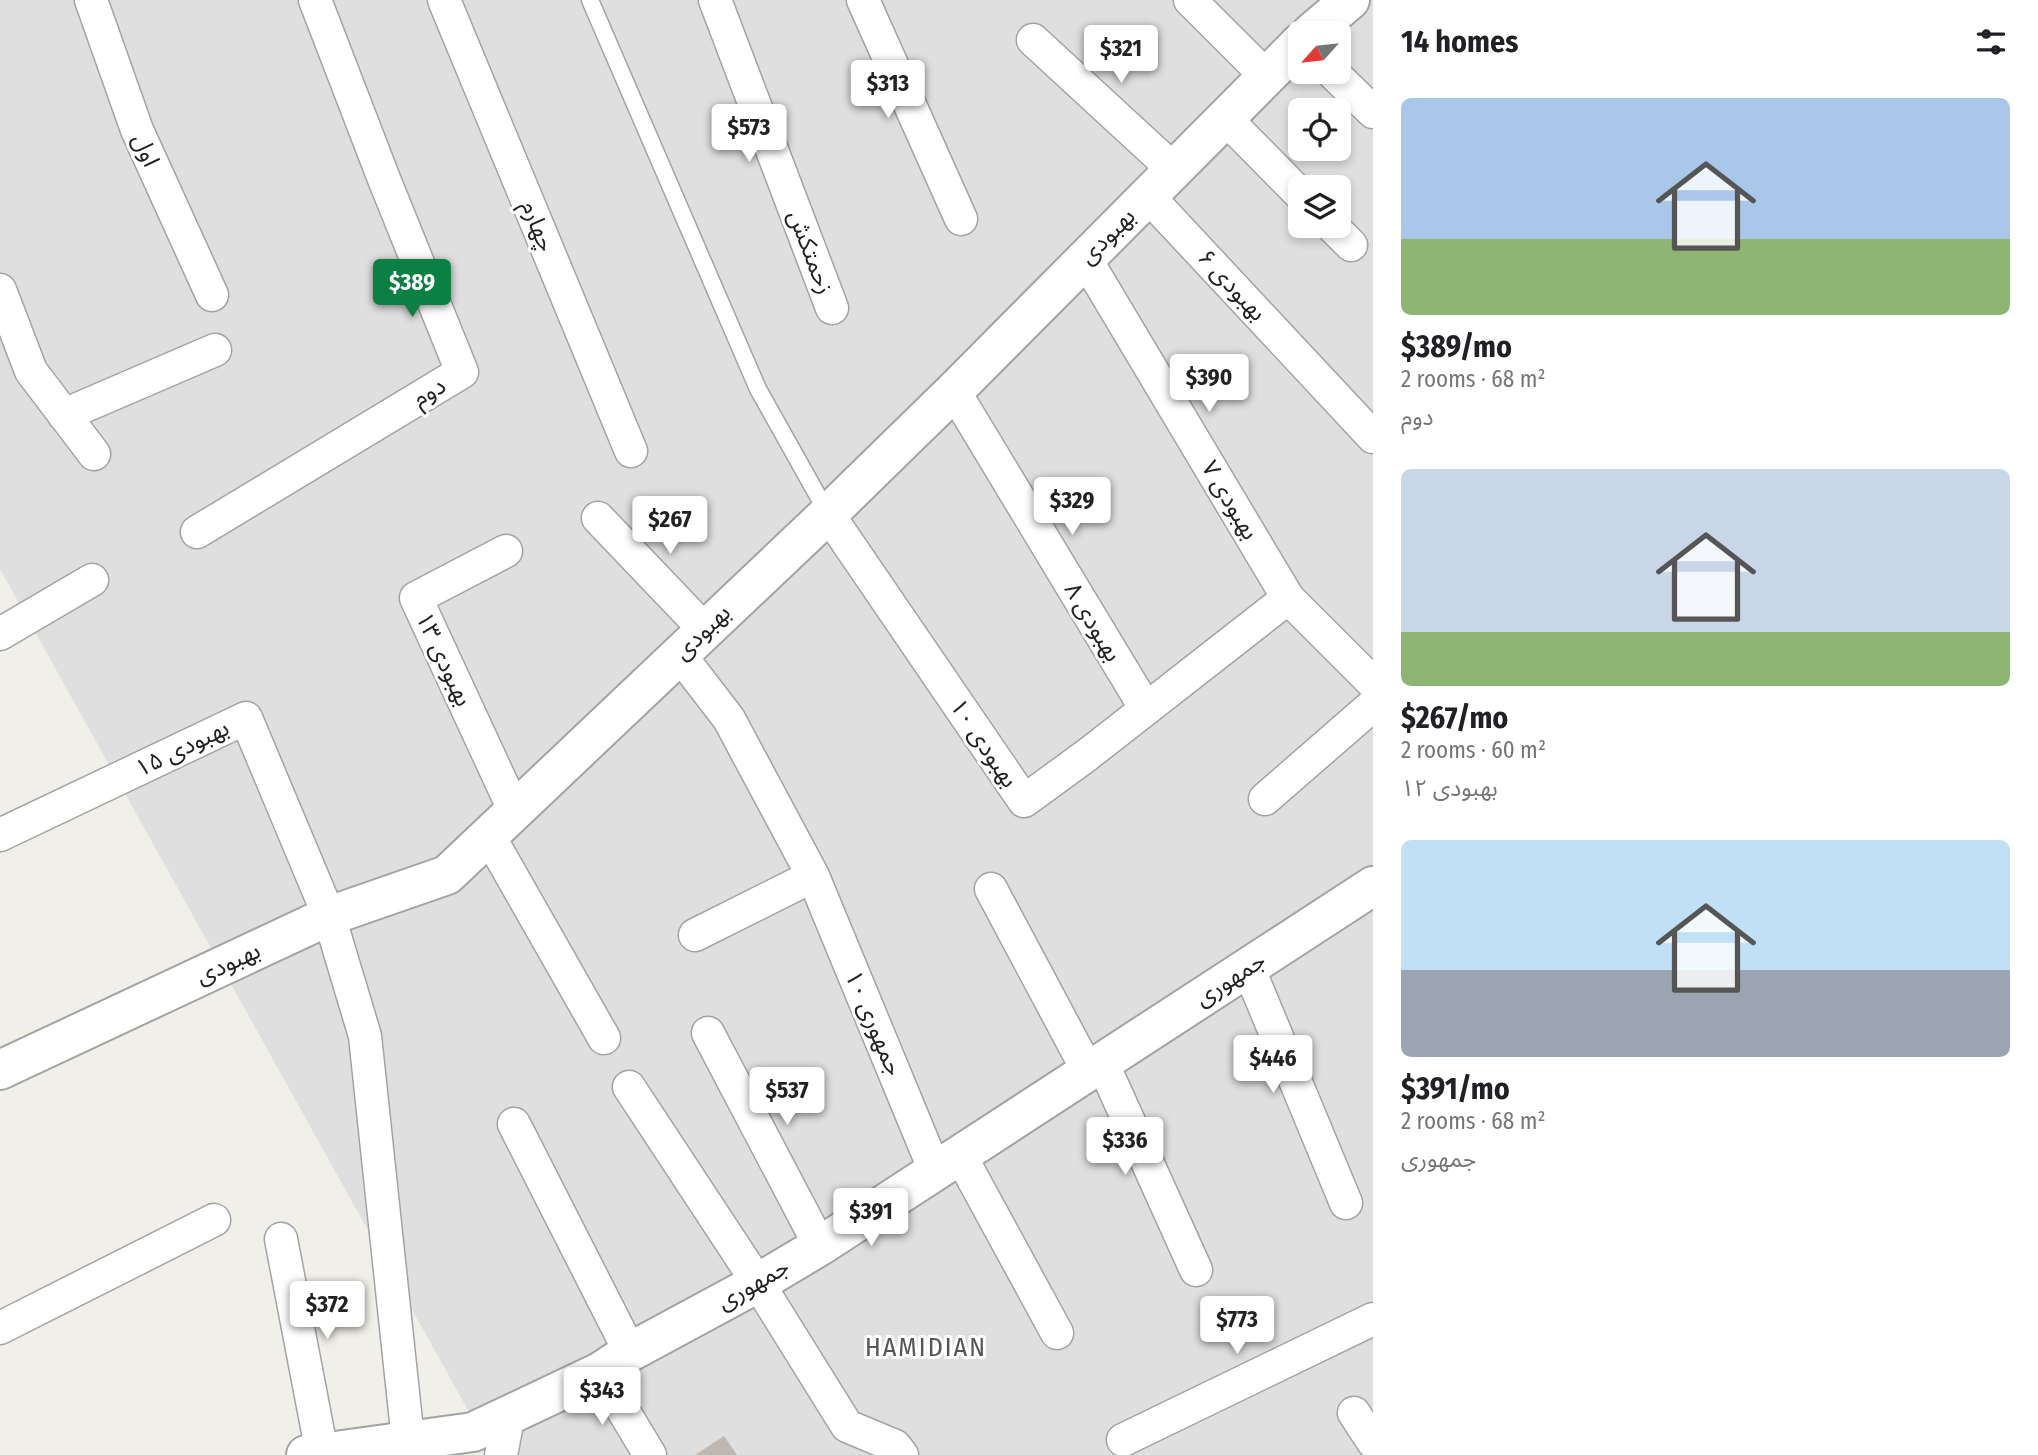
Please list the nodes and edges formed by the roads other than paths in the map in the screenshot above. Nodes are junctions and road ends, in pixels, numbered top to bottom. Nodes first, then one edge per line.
1 (91, 0) edge
2 (316, 0) edge
3 (444, 0) edge
4 (590, 0) edge
5 (715, 0) edge
6 (863, 0) edge
7 (1191, 0) edge
8 (1350, 0) edge
9 (1325, 21) edge
10 (1033, 40) dead end
11 (1288, 55) edge
12 (1267, 76) junction
13 (1344, 84) edge
14 (1373, 112) edge
15 (1224, 117) junction
16 (1160, 182) junction
17 (1288, 182) edge
18 (961, 219) dead end
19 (1085, 258) junction
20 (0, 290) edge
21 (212, 295) dead end
22 (832, 308) dead end
23 (215, 350) dead end
24 (954, 391) junction
25 (64, 415) junction
26 (1373, 437) edge
27 (631, 451) dead end
28 (94, 454) dead end
29 (828, 514) junction
30 (597, 519) dead end
31 (197, 532) dead end
32 (506, 551) dead end
33 (92, 580) dead end
34 (1288, 598) junction
35 (0, 634) edge
36 (692, 642) junction
37 (1373, 683) edge
38 (1373, 705) edge
39 (1146, 709) junction
40 (1265, 799) dead end
41 (502, 824) junction
42 (0, 835) edge
43 (813, 876) junction
44 (1373, 886) edge
45 (991, 889) dead end
46 (329, 916) junction
47 (695, 935) dead end
48 (1248, 967) junction
49 (708, 1033) dead end
50 (604, 1038) dead end
51 (1095, 1067) junction
52 (0, 1070) edge
53 (629, 1087) dead end
54 (514, 1124) dead end
55 (948, 1163) junction
56 (1346, 1203) dead end
57 (214, 1220) dead end
58 (281, 1239) dead end
59 (820, 1245) junction
60 (1196, 1270) dead end
61 (758, 1283) junction
62 (1373, 1319) edge
63 (0, 1328) edge
64 (1056, 1334) dead end
65 (615, 1362) junction
66 (1353, 1413) dead end
67 (509, 1414) junction
68 (408, 1440) junction
69 (1123, 1440) dead end
70 (1373, 1441) edge
71 (314, 1454) edge
72 (501, 1455) edge
73 (650, 1455) edge
74 (902, 1455) edge

1 - 21 street, اول
2 - 31 street, دوم
3 - 27 street, چهارم
4 - 29 lane
5 - 22 street, زحمتکش
6 - 18 street
7 - 12 street
8 - 9 street
10 - 16 street, بهبودی ۶
11 - 12 street, بهبودی
12 - 15 street, بهبودی
13 - 14 street
15 - 16 street, بهبودی
15 - 17 street
16 - 19 street, بهبودی
16 - 26 street, بهبودی ۶
19 - 24 street, بهبودی
19 - 34 street, بهبودی ۷
20 - 25 street
23 - 25 street
24 - 29 street, بهبودی
24 - 39 street, بهبودی ۸
25 - 28 street
29 - 36 street, بهبودی
29 - 39 street, بهبودی ۱۰
30 - 36 street, جمهوری ۱۰
32 - 41 street, بهبودی ۱۳
33 - 35 street
34 - 37 street, بهبودی ۷
34 - 39 street, بهبودی ۱۰
36 - 41 street, بهبودی
36 - 43 street, جمهوری ۱۰
38 - 40 street
41 - 46 street, بهبودی
41 - 50 street
42 - 46 street, بهبودی ۱۵
43 - 47 street
43 - 55 street, جمهوری ۱۰
44 - 48 street, جمهوری
45 - 51 street
46 - 52 street, بهبودی
46 - 68 street
48 - 51 street, جمهوری
48 - 56 street
49 - 59 street
51 - 55 street, جمهوری
51 - 60 street
53 - 61 street
54 - 65 street
55 - 59 street, جمهوری
55 - 64 street, جمهوری ۱۰
57 - 63 street
58 - 71 street
59 - 61 street, جمهوری
61 - 65 street, جمهوری
61 - 74 street
62 - 69 street
65 - 67 street, جمهوری
65 - 73 street
66 - 70 street
67 - 68 street, جمهوری
67 - 72 street
68 - 71 street, جمهوری

